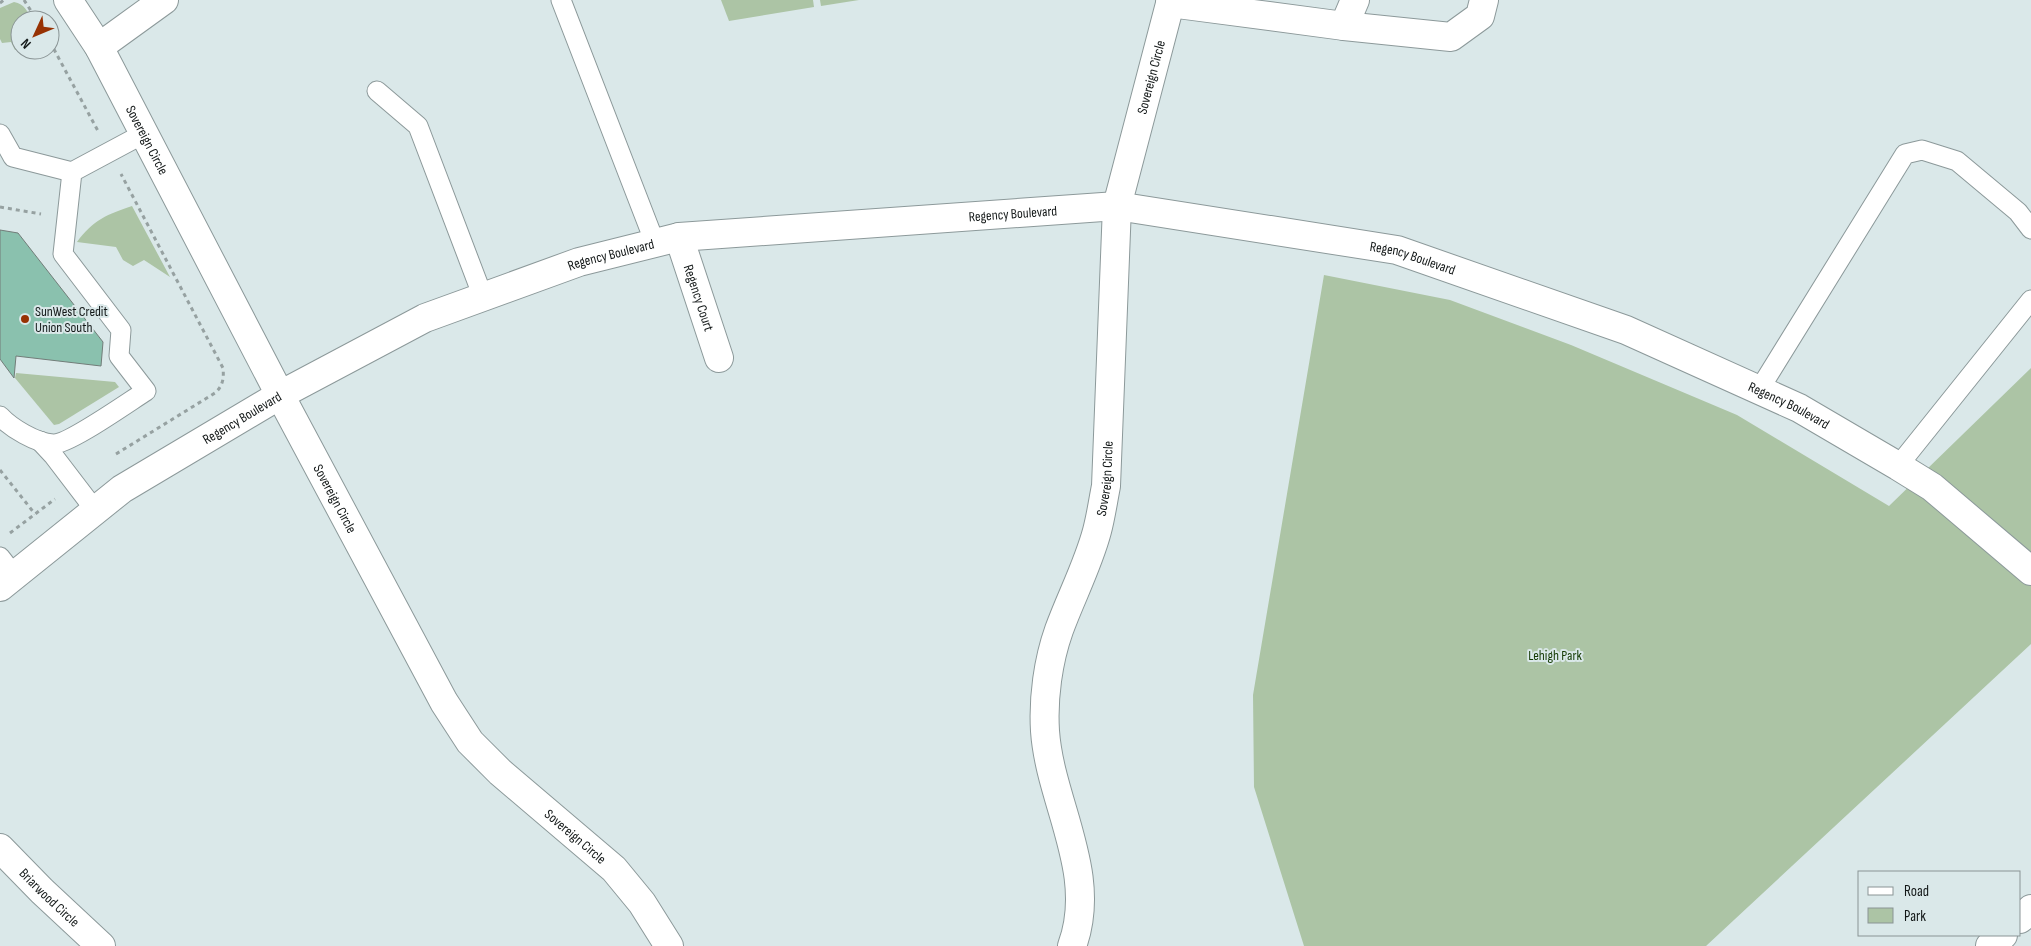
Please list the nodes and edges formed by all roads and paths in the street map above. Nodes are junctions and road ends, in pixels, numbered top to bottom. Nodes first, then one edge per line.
1 (4, 0) edge
2 (68, 0) edge
3 (164, 0) edge
4 (561, 0) edge
5 (1355, 0) edge
6 (1484, 0) edge
7 (1170, 2) edge
8 (0, 3) edge
9 (1344, 26) junction
10 (99, 47) junction
11 (378, 91) dead end
12 (0, 134) edge
13 (143, 134) junction
14 (6, 157) edge
15 (72, 172) junction
16 (1117, 206) junction
17 (0, 207) edge
18 (67, 218) junction
19 (2031, 229) edge
20 (667, 240) junction
21 (483, 297) junction
22 (2031, 300) edge
23 (719, 358) dead end
24 (1759, 390) junction
25 (280, 395) junction
26 (0, 416) edge
27 (40, 441) junction
28 (1898, 466) junction
29 (0, 470) edge
30 (95, 510) junction
31 (35, 514) dead end
32 (2031, 571) edge
33 (5, 573) edge
34 (0, 848) edge
35 (2031, 909) edge
36 (2021, 918) edge
37 (2002, 936) edge
38 (101, 946) edge
39 (669, 946) edge
40 (1072, 946) edge
41 (1990, 946) edge

1 - 8 path
2 - 10 street, Sovereign Circle
3 - 10 street
4 - 20 lane
5 - 9 street
6 - 9 street, Sovereign Circle
7 - 9 street, Sovereign Circle
7 - 16 street, Sovereign Circle
10 - 13 street, Sovereign Circle
11 - 21 lane
12 - 14 lane
13 - 15 lane
13 - 25 street, Sovereign Circle
14 - 15 lane
15 - 18 lane
16 - 20 street, Regency Boulevard
16 - 24 street, Regency Boulevard
16 - 40 street, Sovereign Circle
17 - 18 path
18 - 27 lane
19 - 24 lane
20 - 21 street, Regency Boulevard
20 - 23 street, Regency Court
21 - 25 street, Regency Boulevard
22 - 28 lane
24 - 28 street, Regency Boulevard
25 - 30 street, Regency Boulevard
25 - 39 street, Sovereign Circle
26 - 27 lane
27 - 30 lane
28 - 32 street, Regency Boulevard
29 - 31 path
30 - 33 street, Regency Boulevard
34 - 38 street, Briarwood Circle
35 - 36 street
37 - 41 street

